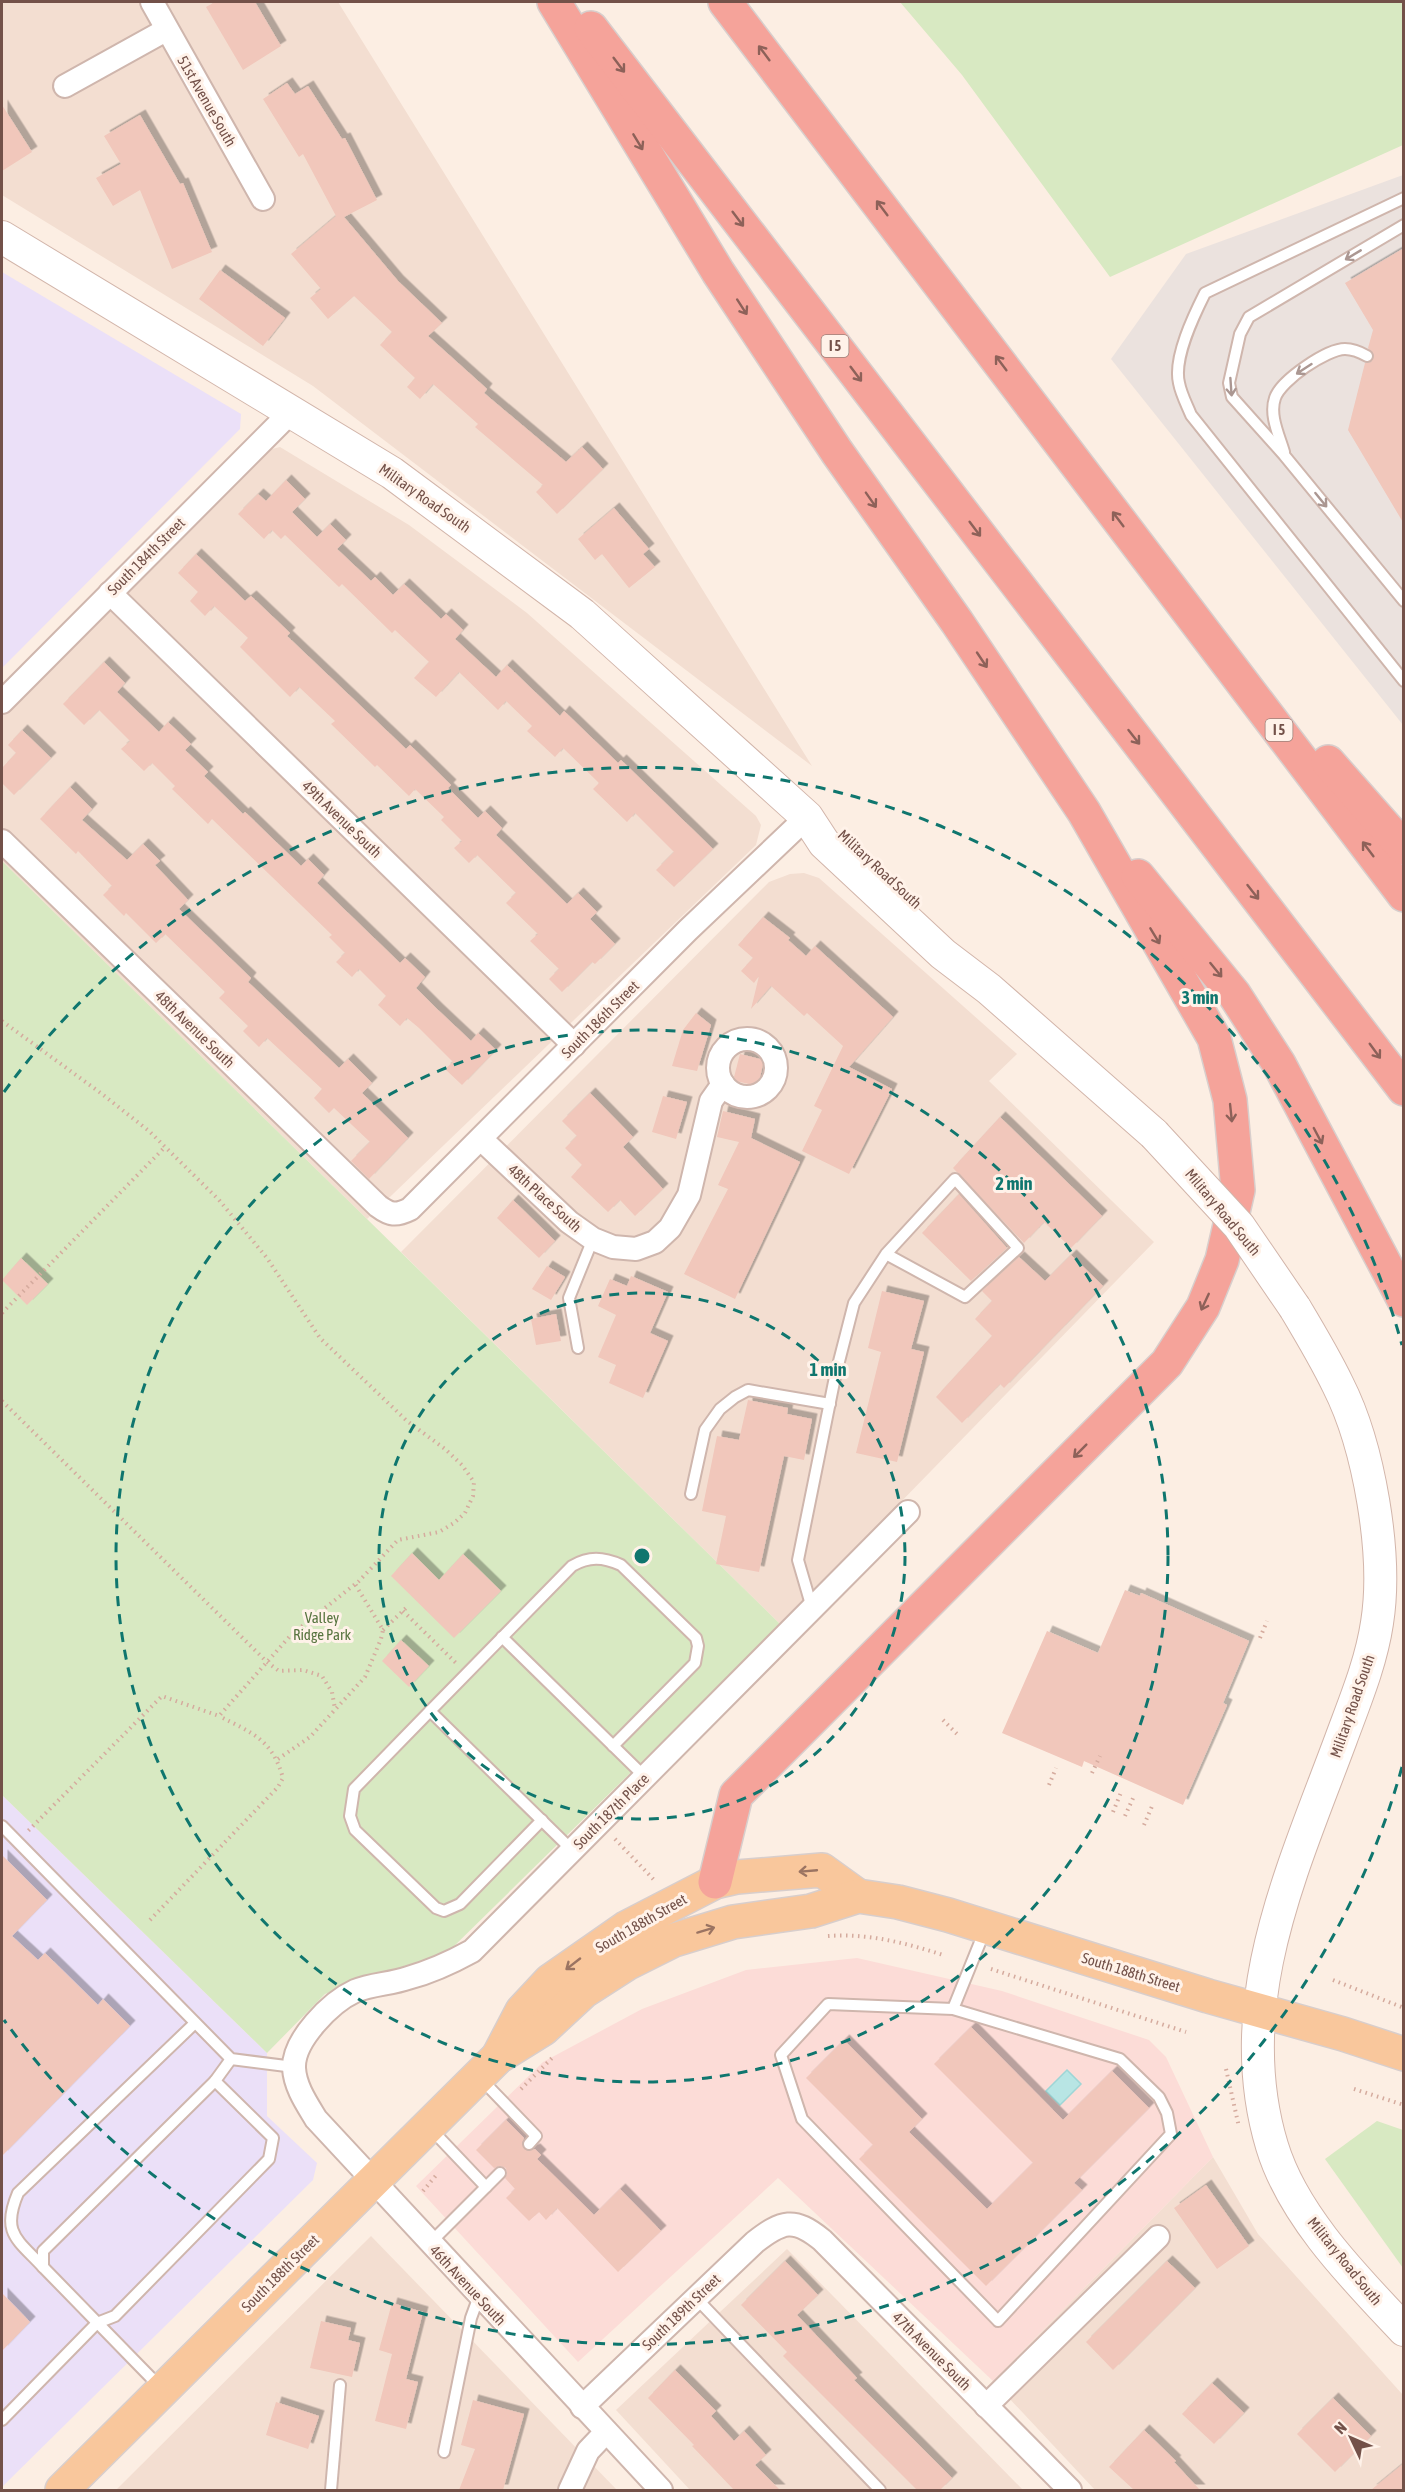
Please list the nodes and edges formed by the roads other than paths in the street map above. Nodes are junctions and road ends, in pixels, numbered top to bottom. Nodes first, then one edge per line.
1 (152, 2) edge
2 (554, 2) edge
3 (571, 2) edge
4 (724, 2) edge
5 (166, 30) junction
6 (65, 86) dead end
7 (1404, 198) edge
8 (264, 199) dead end
9 (1404, 225) edge
10 (2, 237) edge
11 (1367, 356) dead end
12 (292, 411) junction
13 (1284, 455) junction
14 (1154, 565) junction
15 (110, 593) junction
16 (1404, 601) edge
17 (1404, 681) edge
18 (2, 702) edge
19 (1084, 812) junction
20 (807, 817) junction
21 (2, 841) edge
22 (1404, 848) edge
23 (1404, 895) edge
24 (574, 1045) junction
25 (723, 1084) dead end
26 (1404, 1089) edge
27 (481, 1140) junction
28 (391, 1215) joint
29 (593, 1239) junction
30 (886, 1254) junction
31 (1404, 1300) edge
32 (579, 1348) dead end
33 (830, 1404) junction
34 (692, 1494) dead end
35 (908, 1512) dead end
36 (812, 1609) junction
37 (502, 1637) junction
38 (430, 1711) junction
39 (614, 1746) junction
40 (645, 1777) junction
41 (542, 1820) junction
42 (2, 1826) edge
43 (572, 1850) junction
44 (715, 1882) junction
45 (858, 1896) junction
46 (986, 1927) junction
47 (953, 2009) junction
48 (1259, 2010) junction
49 (195, 2023) junction
50 (1404, 2054) edge
51 (231, 2059) junction
52 (294, 2067) junction
53 (489, 2067) junction
54 (215, 2081) junction
55 (429, 2127) junction
56 (529, 2144) dead end
57 (500, 2173) dead end
58 (373, 2182) junction
59 (486, 2187) junction
60 (786, 2223) joint
61 (1158, 2237) dead end
62 (430, 2244) junction
63 (43, 2267) junction
64 (479, 2296) junction
65 (696, 2298) junction
66 (97, 2323) junction
67 (1404, 2330) edge
68 (340, 2385) dead end
69 (163, 2390) junction
70 (986, 2406) junction
71 (582, 2407) junction
72 (2, 2420) edge
73 (606, 2432) junction
74 (444, 2452) dead end
75 (62, 2490) edge
76 (331, 2490) edge
77 (570, 2490) edge
78 (661, 2490) edge
79 (880, 2490) edge
80 (1070, 2490) edge

1 - 5 street, 51st Avenue South
2 -> 19 highway
3 -> 26 highway, I 5
14 -> 4 highway, I 5
5 - 6 street
5 - 8 street, 51st Avenue South
7 - 17 lane
9 -> 13 lane
10 - 12 main road, Military Road South
11 -> 13 lane
12 - 15 street, South 184th Street
12 - 20 main road, Military Road South
13 -> 16 lane
14 - 22 highway
23 -> 14 highway, I 5
15 - 18 street, South 184th Street
15 - 24 street, 49th Avenue South
19 -> 31 highway
19 -> 44 highway
20 - 24 street, South 186th Street
20 - 48 main road, Military Road South, bridge
21 - 28 street, 48th Avenue South
24 - 27 street, South 186th Street
25 - 29 street, 48th Place South
27 - 28 street, South 186th Street
27 - 29 street, 48th Place South
29 - 32 lane
30 - 30 lane
30 - 33 lane
33 - 34 lane
33 - 36 lane
35 - 36 street, South 187th Place
36 - 40 street, South 187th Place
37 - 38 lane
37 - 39 lane
37 - 39 lane
38 - 41 lane
38 - 41 lane
39 - 40 lane
40 - 43 street, South 187th Place
41 - 43 lane
42 - 49 lane
43 - 52 street, South 187th Place
45 -> 44 main road, South 188th Street
44 -> 53 main road, South 188th Street
45 - 46 main road, South 188th Street
53 -> 45 main road, South 188th Street
46 - 47 lane
46 - 48 main road, South 188th Street
47 - 47 lane
48 - 50 main road, South 188th Street
48 - 67 main road, Military Road South
49 - 51 lane
49 - 63 lane
51 - 52 lane
51 - 54 lane
52 - 58 street, 46th Avenue South
53 - 55 main road, South 188th Street
53 - 56 lane
54 - 63 lane
54 - 66 lane
55 - 58 main road, South 188th Street
55 - 59 lane
57 - 59 lane
58 - 62 street, 46th Avenue South
58 - 69 main road, South 188th Street
59 - 62 lane
60 - 65 street, South 189th Street
60 - 70 street, 47th Avenue South
61 - 70 street
62 - 64 street, 46th Avenue South
63 - 66 lane
64 - 71 street, 46th Avenue South
64 - 74 lane
65 - 71 street, South 189th Street
65 - 79 lane
66 - 69 lane
66 - 72 lane
68 - 76 lane
69 - 75 main road, South 188th Street
70 - 80 street, 47th Avenue South
71 - 73 street, 46th Avenue South
73 - 77 street
73 - 78 street, 46th Avenue South

